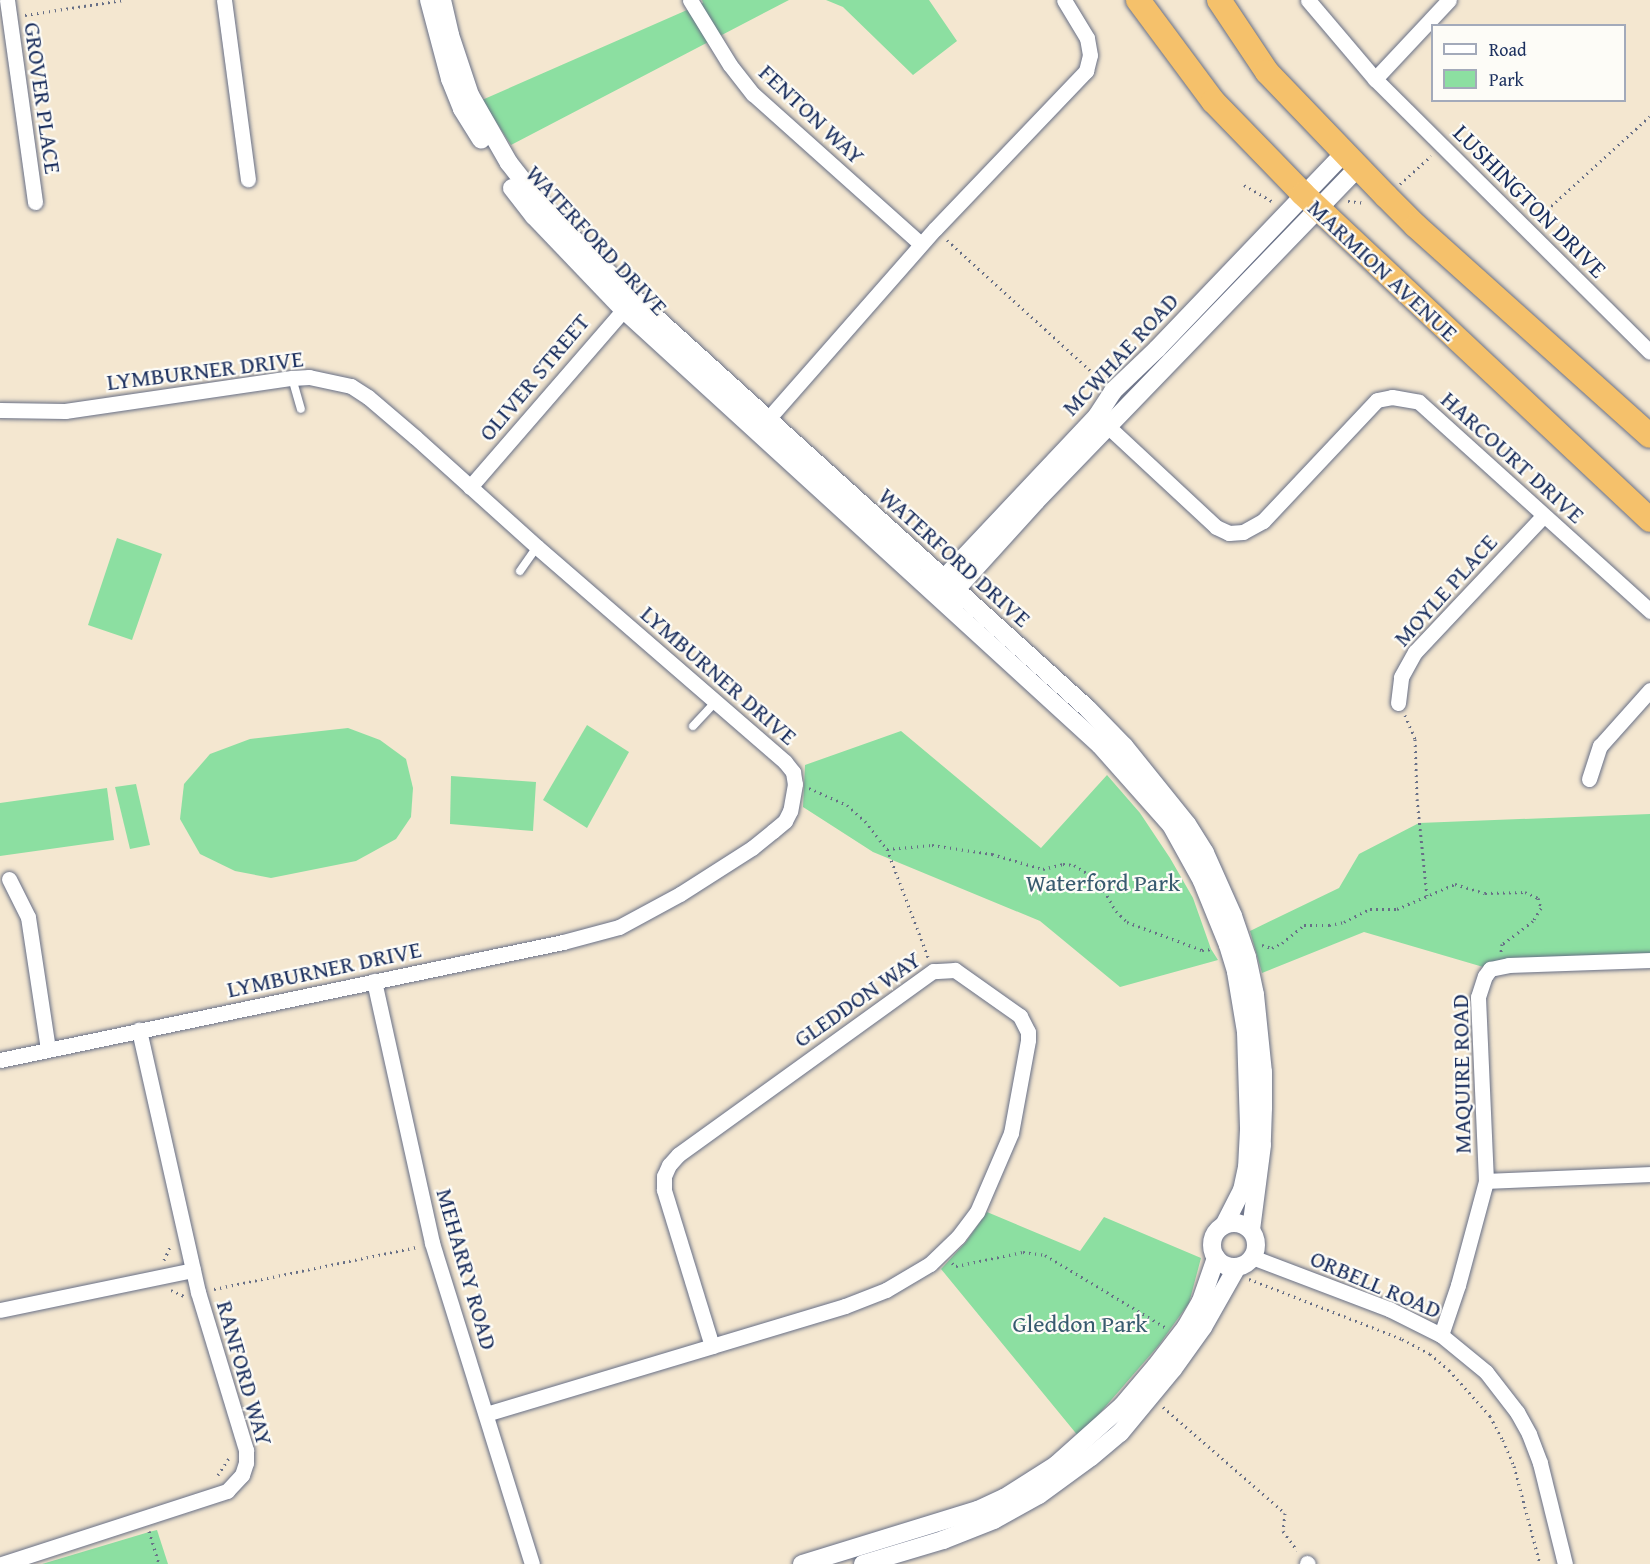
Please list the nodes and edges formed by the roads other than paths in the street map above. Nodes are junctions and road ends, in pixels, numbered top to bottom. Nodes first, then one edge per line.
1 (9, 0) edge
2 (224, 0) edge
3 (429, 0) edge
4 (442, 0) edge
5 (690, 0) edge
6 (1065, 0) edge
7 (1138, 0) edge
8 (1219, 0) edge
9 (1308, 0) edge
10 (1449, 0) edge
11 (0, 2) edge
12 (1375, 79) junction
13 (1352, 160) junction
14 (248, 179) dead end
15 (1310, 201) junction
16 (35, 202) dead end
17 (921, 244) junction
18 (628, 304) junction
19 (1650, 352) edge
20 (292, 378) junction
21 (301, 409) dead end
22 (0, 410) edge
23 (1102, 421) junction
24 (763, 425) junction
25 (1650, 436) edge
26 (470, 487) junction
27 (1543, 516) junction
28 (1650, 520) edge
29 (537, 547) junction
30 (520, 571) dead end
31 (945, 589) junction
32 (1650, 611) edge
33 (1650, 690) edge
34 (716, 701) junction
35 (1398, 703) road end
36 (693, 726) dead end
37 (1589, 779) dead end
38 (9, 879) dead end
39 (1235, 943) junction
40 (1650, 960) edge
41 (374, 981) junction
42 (139, 1030) junction
43 (48, 1050) junction
44 (0, 1060) edge
45 (1650, 1174) edge
46 (1486, 1181) junction
47 (1225, 1224) junction
48 (1251, 1230) junction
49 (1216, 1258) junction
50 (1243, 1269) junction
51 (194, 1270) junction
52 (0, 1310) edge
53 (1441, 1335) junction
54 (712, 1346) junction
55 (486, 1414) junction
56 (881, 1555) edge
57 (1566, 1561) edge
58 (3, 1564) edge
59 (532, 1564) edge
60 (802, 1564) edge
61 (863, 1564) edge

1 - 11 street
1 - 16 street, GROVER PLACE
2 - 14 street
3 - 18 street, WATERFORD DRIVE
4 - 18 street, WATERFORD DRIVE
5 - 17 street, FENTON WAY
6 - 17 street
7 - 15 highway, MARMION AVENUE
8 - 13 highway
9 - 12 street, LUSHINGTON DRIVE
10 - 12 street
12 - 19 street, LUSHINGTON DRIVE
13 - 15 street, MCWHAE ROAD
13 - 25 highway
15 - 23 street, MCWHAE ROAD
15 - 23 street, MCWHAE ROAD
15 - 28 highway, MARMION AVENUE
17 - 24 street
18 - 24 street, WATERFORD DRIVE
18 - 26 street, OLIVER STREET
20 - 21 lane
20 - 22 street, LYMBURNER DRIVE
20 - 26 street, LYMBURNER DRIVE
23 - 27 street, HARCOURT DRIVE
23 - 31 street, MCWHAE ROAD
24 - 31 street, WATERFORD DRIVE
26 - 29 street, LYMBURNER DRIVE
27 - 32 street, HARCOURT DRIVE
27 - 35 street, MOYLE PLACE
29 - 30 lane
29 - 34 street, LYMBURNER DRIVE
31 - 39 street, WATERFORD DRIVE
33 - 37 street
34 - 36 lane
34 - 41 street, LYMBURNER DRIVE
38 - 43 street
39 - 47 street, WATERFORD DRIVE
39 - 48 street, WATERFORD DRIVE
40 - 46 street, MAQUIRE ROAD
41 - 42 street, LYMBURNER DRIVE
41 - 55 street, MEHARRY ROAD
42 - 43 street, LYMBURNER DRIVE
42 - 51 street, RANFORD WAY
43 - 44 street, LYMBURNER DRIVE
45 - 46 street
46 - 53 street, MAQUIRE ROAD
47 - 48 street
47 - 49 street
48 - 50 street
49 - 50 street
49 - 56 street
50 - 53 street, ORBELL ROAD
50 - 56 street
51 - 52 street
51 - 58 street, RANFORD WAY
53 - 57 street, ORBELL ROAD
54 - 54 street, GLEDDON WAY
54 - 55 street, GLEDDON WAY
55 - 59 street, MEHARRY ROAD
56 - 60 street
56 - 61 street

